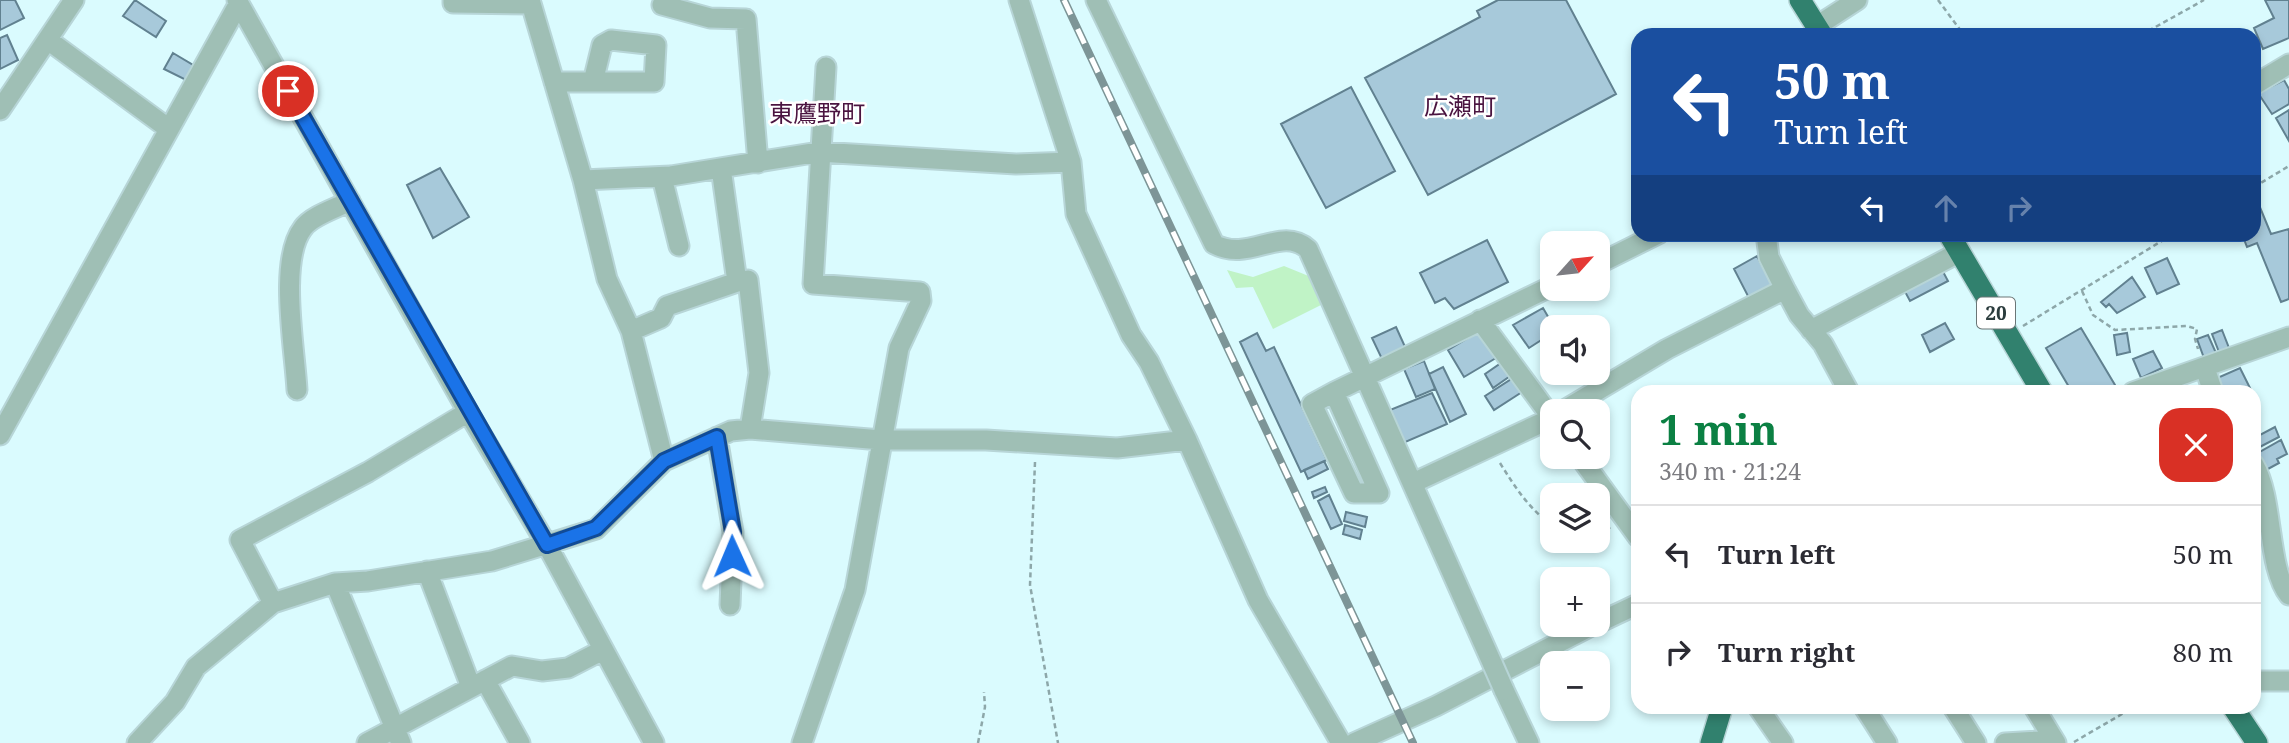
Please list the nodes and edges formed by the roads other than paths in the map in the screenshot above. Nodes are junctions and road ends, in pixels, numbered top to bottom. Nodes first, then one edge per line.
1 (74, 0) edge
2 (453, 0) edge
3 (1019, 0) edge
4 (1096, 0) edge
5 (1800, 0) edge
6 (1857, 0) edge
7 (238, 1) edge
8 (530, 2) edge
9 (662, 5) dead end
10 (1817, 28) edge
11 (1823, 28) edge
12 (48, 40) junction
13 (2289, 64) edge
14 (826, 66) dead end
15 (2261, 81) edge
16 (554, 82) junction
17 (593, 82) dead end
18 (0, 110) edge
19 (169, 129) junction
20 (819, 152) junction
21 (1071, 162) junction
22 (758, 163) junction
23 (721, 168) junction
24 (662, 177) junction
25 (583, 180) junction
26 (350, 201) junction
27 (1642, 242) edge
28 (1767, 242) edge
29 (1951, 242) edge
30 (1955, 242) edge
31 (679, 246) dead end
32 (1610, 258) edge
33 (737, 282) junction
34 (1785, 289) junction
35 (1540, 292) edge
36 (1480, 320) junction
37 (1811, 330) junction
38 (631, 331) junction
39 (2289, 337) edge
40 (2205, 368) junction
41 (1367, 377) junction
42 (1845, 385) edge
43 (2038, 385) edge
44 (2154, 385) edge
45 (2211, 385) edge
46 (297, 390) dead end
47 (1334, 392) junction
48 (1583, 399) edge
49 (1540, 402) edge
50 (468, 412) junction
51 (1540, 425) edge
52 (750, 429) junction
53 (0, 435) edge
54 (717, 437) junction
55 (881, 440) junction
56 (1187, 440) junction
57 (664, 461) junction
58 (1589, 469) edge
59 (1413, 482) junction
60 (2261, 489) edge
61 (1631, 524) edge
62 (547, 545) junction
63 (427, 571) junction
64 (335, 583) junction
65 (2289, 594) edge
66 (273, 603) junction
67 (730, 605) dead end
68 (1631, 607) edge
69 (1610, 617) edge
70 (1571, 637) edge
71 (603, 650) junction
72 (2261, 681) edge
73 (2289, 681) edge
74 (478, 683) junction
75 (1720, 714) edge
76 (1763, 714) edge
77 (1868, 714) edge
78 (1957, 714) edge
79 (2039, 714) edge
80 (2237, 714) edge
81 (397, 736) edge
82 (2061, 742) edge
83 (137, 743) edge
84 (367, 743) edge
85 (520, 743) edge
86 (654, 743) edge
87 (802, 743) edge
88 (1341, 743) edge
89 (1354, 743) edge
90 (1529, 743) edge
91 (1711, 743) edge
92 (1783, 743) edge
93 (1887, 743) edge
94 (1976, 743) edge
95 (2005, 743) edge
96 (2256, 743) edge

1 - 12 street
2 - 8 street
3 - 21 street
4 - 41 street
5 - 10 highway
6 - 11 street
7 - 19 street
7 - 26 street
8 - 16 street
9 - 22 street
12 - 18 street
12 - 19 street
13 - 15 street
14 - 20 street
16 - 17 street
16 - 25 street
19 - 53 street
20 - 21 street
20 - 22 street
20 - 55 street
21 - 56 street
22 - 23 street
23 - 24 street
23 - 33 street
24 - 25 street
24 - 31 street
25 - 38 street
26 - 46 street
26 - 50 street
27 - 32 street
28 - 34 street
29 - 37 street
30 - 43 highway, 20
33 - 38 street
33 - 52 street
34 - 37 street
34 - 48 street
35 - 36 street
36 - 41 street
36 - 49 street
37 - 42 street
38 - 57 street
39 - 40 street
40 - 44 street
40 - 45 street
41 - 47 street
41 - 59 street
47 - 47 street
50 - 62 street
50 - 66 street
51 - 59 street
52 - 54 street
52 - 55 street
54 - 57 street
54 - 67 street
55 - 56 street
55 - 87 street
56 - 88 street
57 - 62 street
58 - 61 street
59 - 90 street, bridge
60 - 65 street
62 - 63 street
62 - 71 street
63 - 64 street
63 - 74 street
64 - 66 street
64 - 81 street
66 - 83 street
68 - 69 street
70 - 89 street
71 - 74 street
71 - 86 street
72 - 73 street
74 - 81 street
74 - 85 street
75 - 91 highway
76 - 92 street
77 - 93 street
78 - 94 street
79 - 82 street
80 - 96 highway
81 - 84 street
82 - 95 street

